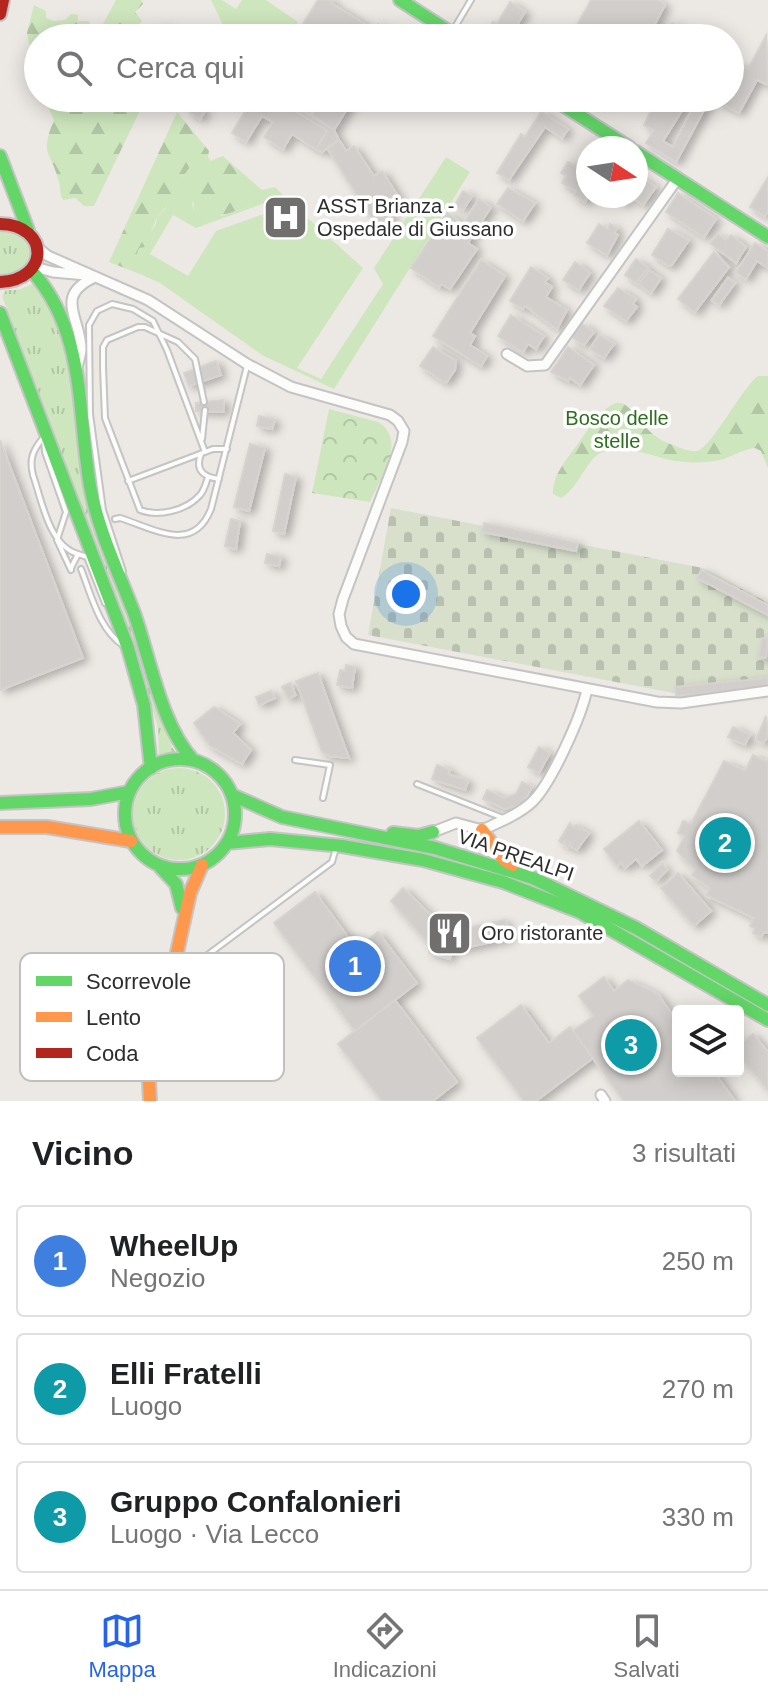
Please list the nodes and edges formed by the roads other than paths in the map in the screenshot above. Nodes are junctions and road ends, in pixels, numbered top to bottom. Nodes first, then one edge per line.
1 (3, 0) edge
2 (400, 0) edge
3 (471, 0) edge
4 (0, 14) edge
5 (437, 24) edge
6 (460, 24) edge
7 (574, 112) edge
8 (611, 136) edge
9 (0, 156) edge
10 (648, 159) edge
11 (678, 178) junction
12 (0, 224) edge
13 (30, 232) junction
14 (768, 237) edge
15 (38, 248) junction
16 (34, 269) junction
17 (92, 276) junction
18 (0, 282) edge
19 (0, 313) edge
20 (160, 333) junction
21 (507, 354) dead end
22 (247, 364) junction
23 (76, 371) junction
24 (204, 402) dead end
25 (205, 410) dead end
26 (43, 423) junction
27 (43, 438) junction
28 (202, 443) junction
29 (227, 449) junction
30 (203, 453) junction
31 (208, 477) junction
32 (219, 479) junction
33 (128, 481) junction
34 (115, 519) dead end
35 (57, 540) junction
36 (78, 554) junction
37 (81, 569) dead end
38 (126, 593) junction
39 (117, 618) junction
40 (128, 648) junction
41 (587, 689) junction
42 (768, 691) edge
43 (193, 760) junction
44 (295, 760) dead end
45 (151, 768) junction
46 (417, 784) dead end
47 (129, 792) junction
48 (232, 795) junction
49 (323, 798) dead end
50 (0, 803) edge
51 (505, 819) junction
52 (0, 827) edge
53 (482, 830) junction
54 (433, 832) joint
55 (376, 835) junction
56 (131, 841) junction
57 (227, 843) junction
58 (337, 846) junction
59 (157, 865) junction
60 (202, 865) junction
61 (540, 880) junction
62 (183, 925) junction
63 (177, 953) edge
64 (210, 953) edge
65 (768, 1005) edge
66 (768, 1020) edge
67 (149, 1081) edge
68 (150, 1101) edge

1 - 4 main road
2 - 5 main road
3 - 6 lane
7 - 8 main road
9 - 13 main road
10 - 11 main road
11 - 14 main road
11 - 21 street
12 - 13 main road
13 - 15 main road
15 - 16 main road
15 - 17 street
16 - 17 street
16 - 18 main road
16 - 23 main road
17 - 22 street
17 - 23 street
19 - 26 main road
20 - 24 lane
20 - 28 lane
20 - 33 lane
20 - 38 lane
22 - 29 lane
22 - 41 street
23 - 38 main road
25 - 28 lane
26 - 27 lane
26 - 39 main road
27 - 35 lane
27 - 35 lane
28 - 30 lane
29 - 30 lane
29 - 32 lane
30 - 31 lane
30 - 33 lane
31 - 32 lane
31 - 33 lane
32 - 34 lane
35 - 36 lane
35 - 36 lane
36 - 39 lane
37 - 40 lane
38 - 43 main road
39 - 40 main road
40 - 45 main road
41 - 42 street
41 - 51 street
43 - 45 main road
43 - 48 main road
44 - 49 lane
45 - 47 main road
46 - 51 lane
47 - 50 main road
47 - 56 main road
48 - 55 main road, VIA PREALPI
48 - 57 main road
51 - 53 street
52 - 56 main road
53 - 54 street
53 - 61 main road
54 - 55 main road
55 - 61 main road, VIA PREALPI
56 - 59 main road
57 - 58 main road, VIA PREALPI
57 - 60 main road
58 - 64 lane
58 - 66 main road, VIA PREALPI
59 - 60 main road
59 - 62 main road
60 - 62 main road
61 - 65 main road, VIA PREALPI
62 - 63 main road
67 - 68 main road

